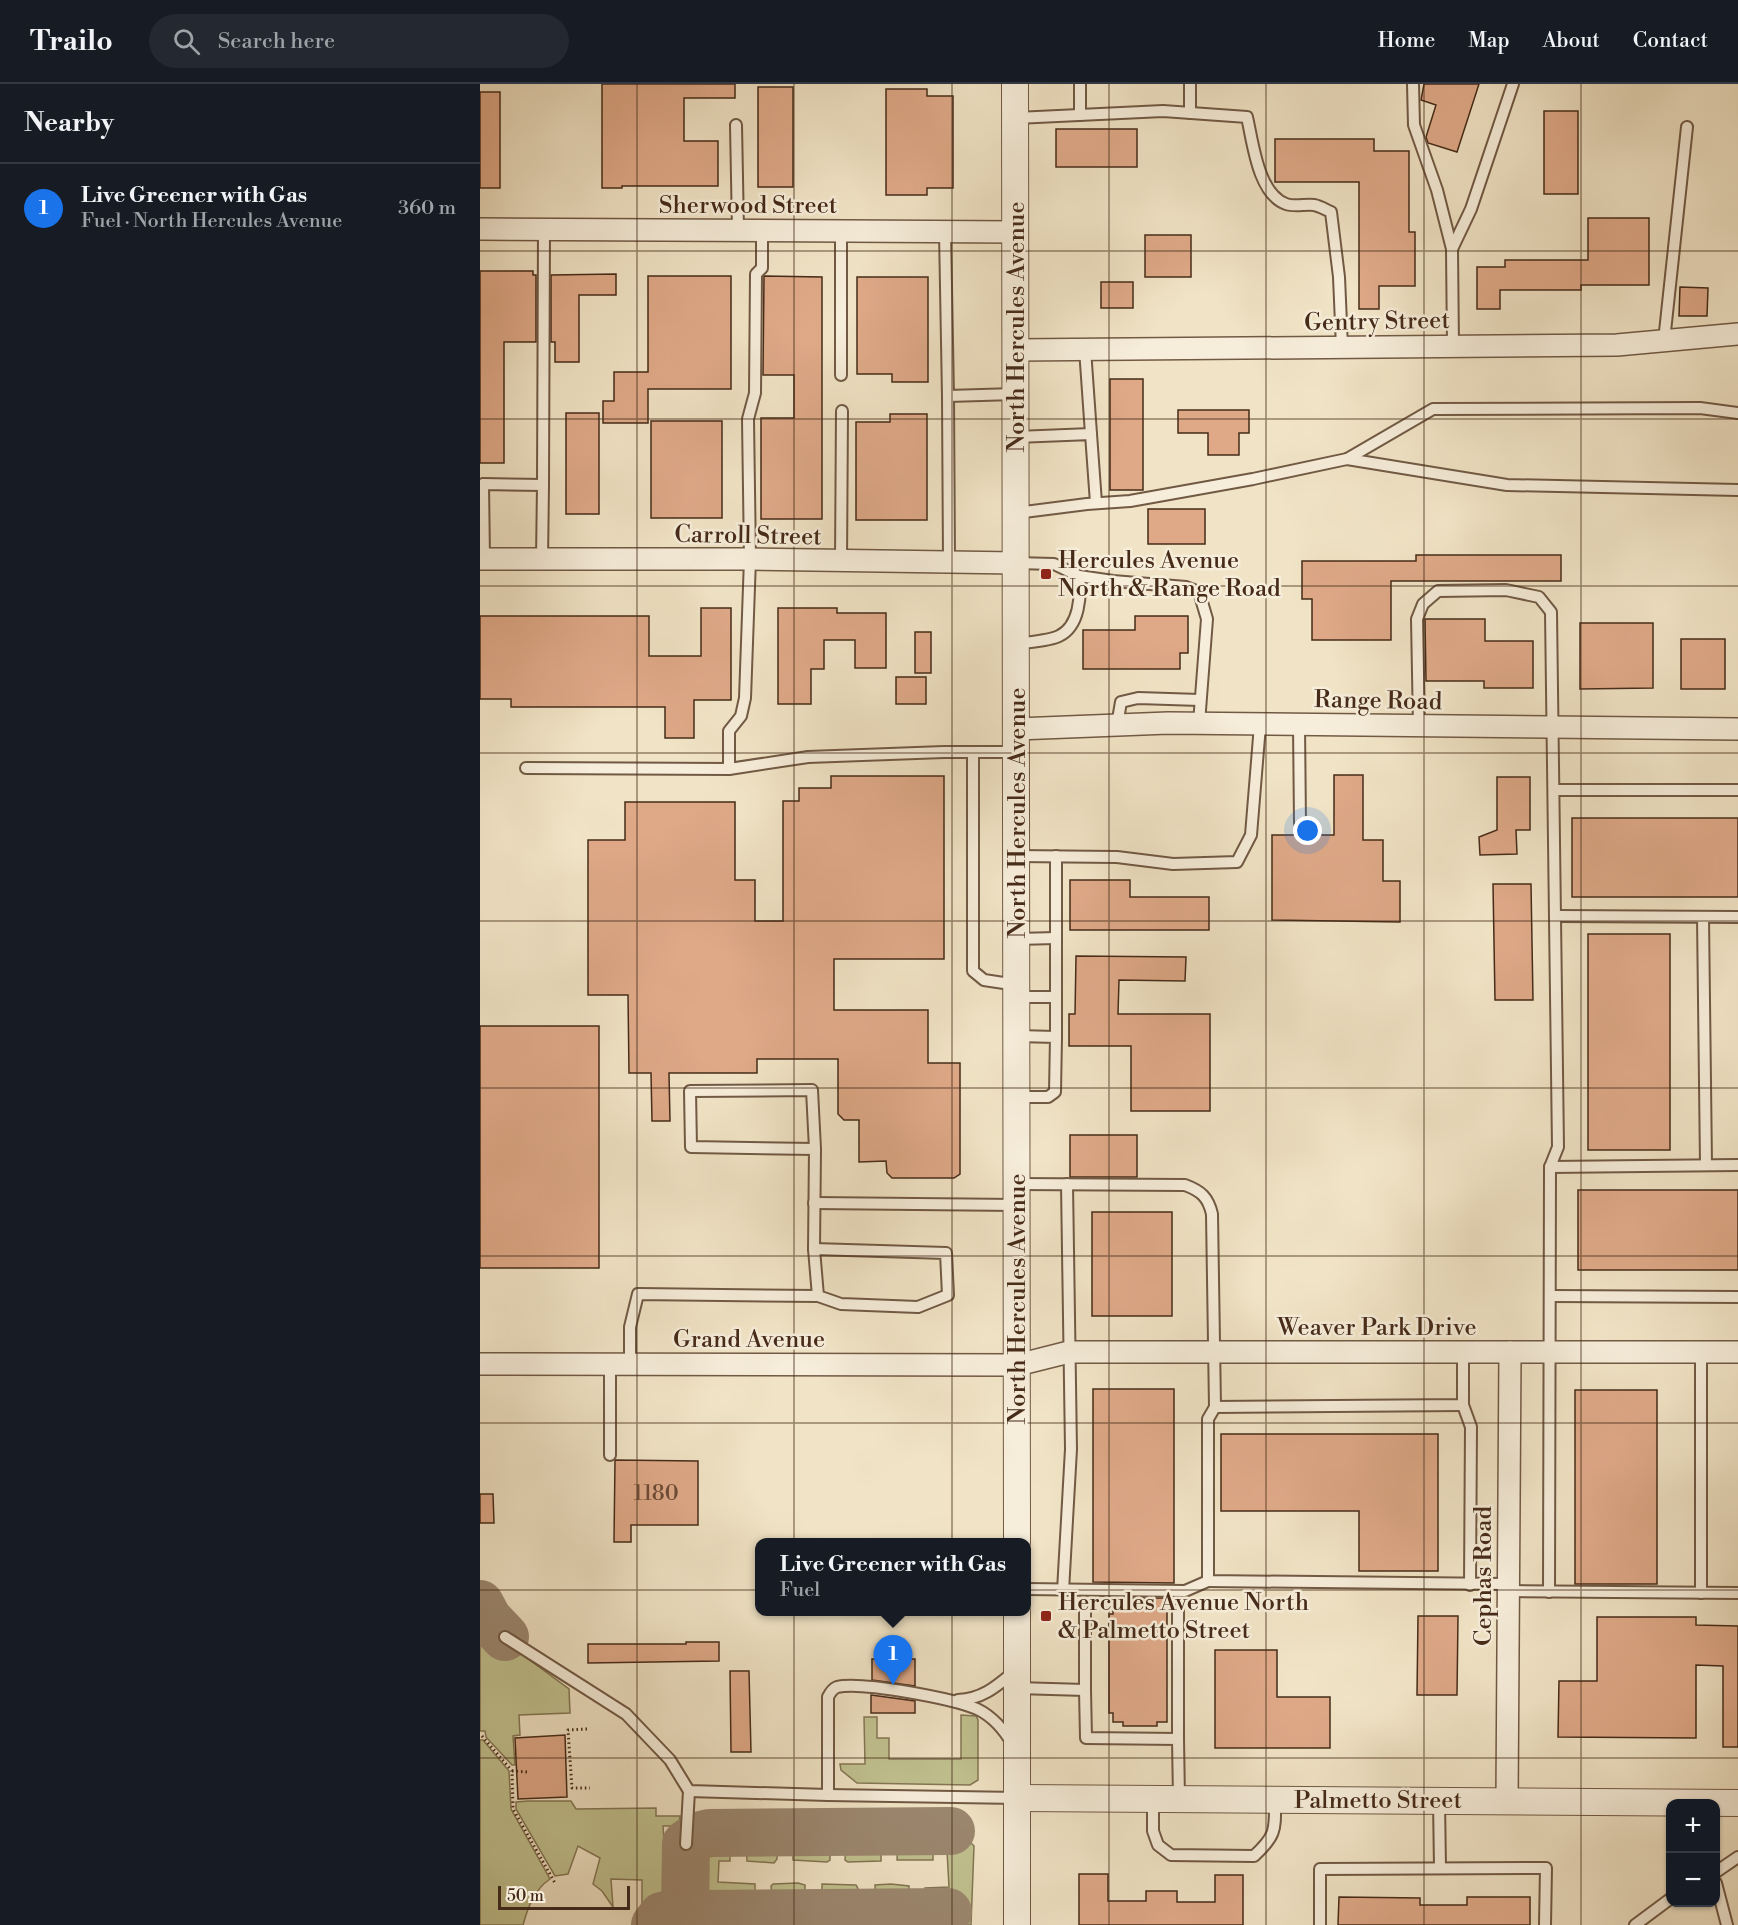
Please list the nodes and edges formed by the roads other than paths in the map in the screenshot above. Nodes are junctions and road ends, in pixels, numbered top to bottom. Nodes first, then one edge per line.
1 (1015, 84) edge
2 (1080, 84) edge
3 (1190, 84) edge
4 (1413, 84) edge
5 (1513, 84) edge
6 (1190, 113) junction
7 (1080, 115) junction
8 (1015, 118) junction
9 (736, 125) dead end
10 (1687, 127) dead end
11 (480, 229) edge
12 (544, 230) junction
13 (738, 230) junction
14 (762, 230) junction
15 (841, 231) junction
16 (945, 232) junction
17 (1016, 232) junction
18 (1452, 249) junction
19 (1738, 334) edge
20 (1664, 341) junction
21 (1453, 346) junction
22 (1342, 347) junction
23 (1085, 349) junction
24 (1016, 350) junction
25 (841, 375) dead end
26 (1016, 394) junction
27 (948, 396) junction
28 (842, 411) dead end
29 (1738, 413) edge
30 (1091, 434) junction
31 (1016, 437) junction
32 (1347, 459) junction
33 (543, 485) junction
34 (1738, 490) edge
35 (1096, 503) junction
36 (1016, 513) junction
37 (482, 559) edge
38 (750, 559) junction
39 (542, 560) junction
40 (841, 562) junction
41 (949, 562) junction
42 (1016, 563) junction
43 (1079, 576) junction
44 (1016, 644) junction
45 (1200, 700) junction
46 (1199, 723) junction
47 (1117, 725) junction
48 (1260, 725) junction
49 (1299, 725) junction
50 (1419, 726) junction
51 (1553, 728) junction
52 (1738, 729) edge
53 (1017, 740) junction
54 (973, 752) junction
55 (526, 768) dead end
56 (729, 769) junction
57 (1554, 790) junction
58 (1738, 790) edge
59 (1300, 824) dead end
60 (1017, 856) junction
61 (1056, 856) junction
62 (1556, 916) junction
63 (1703, 917) junction
64 (1738, 917) edge
65 (1056, 938) junction
66 (1017, 939) junction
67 (1017, 991) junction
68 (1056, 997) junction
69 (1017, 1036) junction
70 (1056, 1036) junction
71 (1017, 1097) junction
72 (815, 1149) junction
73 (1706, 1165) junction
74 (1738, 1165) edge
75 (1550, 1167) junction
76 (1066, 1184) junction
77 (1017, 1195) junction
78 (814, 1203) junction
79 (814, 1248) junction
80 (818, 1296) junction
81 (1551, 1296) junction
82 (1738, 1297) edge
83 (1069, 1352) junction
84 (1215, 1352) junction
85 (1463, 1352) junction
86 (1510, 1352) junction
87 (1551, 1352) junction
88 (1701, 1352) junction
89 (1738, 1352) edge
90 (480, 1364) edge
91 (620, 1365) junction
92 (1017, 1365) junction
93 (1462, 1405) junction
94 (1215, 1407) junction
95 (610, 1455) dead end
96 (1017, 1538) edge
97 (1208, 1581) junction
98 (1470, 1585) junction
99 (1508, 1588) junction
100 (1031, 1589) edge
101 (1063, 1591) junction
102 (1550, 1592) junction
103 (1701, 1593) junction
104 (1738, 1593) edge
105 (1178, 1610) dead end
106 (1085, 1612) dead end
107 (1017, 1616) edge
108 (505, 1637) dead end
109 (1017, 1679) junction
110 (1085, 1690) junction
111 (949, 1701) junction
112 (1178, 1739) junction
113 (1017, 1751) junction
114 (689, 1791) junction
115 (828, 1796) junction
116 (1018, 1798) junction
117 (1153, 1799) junction
118 (1179, 1799) junction
119 (1275, 1800) junction
120 (1440, 1801) junction
121 (1507, 1801) junction
122 (1738, 1803) edge
123 (686, 1844) dead end
124 (1738, 1857) edge
125 (1440, 1868) junction
126 (1720, 1869) edge
127 (1720, 1898) edge
128 (1666, 1903) edge
129 (1017, 1925) edge
130 (1320, 1925) edge
131 (1545, 1925) edge
132 (1635, 1925) edge
133 (1727, 1925) edge

1 - 8 street, North Hercules Avenue
2 - 7 lane
3 - 6 lane
4 - 18 lane
5 - 18 lane
6 - 7 lane
6 - 22 lane
7 - 8 lane
8 - 17 street, North Hercules Avenue
9 - 13 lane
10 - 20 lane
11 - 12 street, Sherwood Street
12 - 13 street, Sherwood Street
12 - 33 lane
13 - 14 street, Sherwood Street
14 - 15 street, Sherwood Street
14 - 38 lane
15 - 16 street, Sherwood Street
15 - 25 lane
16 - 17 street, Sherwood Street
16 - 27 lane
17 - 24 street, North Hercules Avenue
18 - 21 lane
19 - 20 street, Gentry Street
20 - 21 street, Gentry Street
21 - 22 street, Gentry Street
22 - 23 street, Gentry Street
23 - 24 street, Gentry Street
23 - 30 lane
24 - 26 street, North Hercules Avenue
26 - 27 lane
26 - 31 street, North Hercules Avenue
27 - 41 lane
28 - 40 lane
29 - 32 lane
30 - 31 lane
30 - 35 lane
31 - 36 street, North Hercules Avenue
32 - 34 lane
32 - 35 lane
33 - 37 lane
33 - 39 lane
35 - 36 lane
36 - 42 street, North Hercules Avenue
37 - 39 street, Carroll Street
38 - 39 street, Carroll Street
38 - 40 street, Carroll Street
38 - 56 lane
40 - 41 street, Carroll Street
41 - 42 street, Carroll Street
42 - 43 lane
42 - 44 street, North Hercules Avenue
43 - 44 lane
43 - 45 lane
44 - 53 street, North Hercules Avenue
45 - 46 lane
45 - 47 lane
46 - 47 street, Range Road
46 - 48 street, Range Road
47 - 53 street, Range Road
48 - 49 street, Range Road
48 - 61 lane
49 - 50 street, Range Road
49 - 59 lane
50 - 51 street, Range Road
50 - 51 lane
51 - 52 street, Range Road
51 - 57 lane
53 - 54 lane
53 - 60 street, North Hercules Avenue
54 - 56 lane
54 - 67 lane
55 - 56 lane
57 - 58 lane
57 - 62 lane
60 - 61 lane
60 - 66 street, North Hercules Avenue
61 - 65 lane
62 - 63 lane
62 - 75 lane
63 - 64 lane
63 - 73 lane
65 - 66 lane
65 - 68 lane
66 - 67 street, North Hercules Avenue
67 - 68 lane
67 - 69 street, North Hercules Avenue
68 - 70 lane
69 - 70 lane
69 - 71 street, North Hercules Avenue
70 - 71 lane
71 - 77 street, North Hercules Avenue
72 - 72 lane
72 - 78 lane
73 - 74 lane
73 - 75 lane
75 - 81 lane
76 - 77 lane
76 - 83 lane
76 - 84 lane
77 - 78 lane
77 - 92 street, North Hercules Avenue
78 - 79 lane
79 - 80 lane
79 - 80 lane
80 - 91 lane
81 - 82 lane
81 - 87 lane
83 - 84 street, Weaver Park Drive
83 - 92 street, Weaver Park Drive
83 - 101 lane
84 - 85 street, Weaver Park Drive
84 - 94 lane
85 - 86 street, Weaver Park Drive
85 - 93 lane
86 - 87 street, Weaver Park Drive
86 - 99 street, Cephas Road
87 - 88 street, Weaver Park Drive
87 - 102 lane
88 - 89 street, Weaver Park Drive
88 - 103 lane
90 - 91 street, Grand Avenue
91 - 92 street, Grand Avenue
91 - 95 lane
92 - 96 street, North Hercules Avenue
93 - 94 lane
93 - 98 lane
94 - 97 lane
97 - 98 lane
97 - 101 lane
98 - 99 lane
99 - 102 lane
99 - 121 street, Cephas Road
100 - 101 lane
102 - 103 lane
103 - 104 lane
105 - 112 lane
106 - 110 lane
107 - 109 street
108 - 114 lane
109 - 110 lane
109 - 111 lane
109 - 113 street
110 - 112 lane
111 - 113 lane
111 - 115 lane
112 - 118 lane
113 - 116 street
114 - 115 lane
114 - 123 lane
115 - 116 lane
116 - 117 street, Palmetto Street
116 - 129 street
117 - 118 street, Palmetto Street
117 - 119 lane
118 - 119 street, Palmetto Street
119 - 120 street, Palmetto Street
120 - 121 street, Palmetto Street
120 - 125 lane
121 - 122 street, Palmetto Street
124 - 126 lane
125 - 130 lane
125 - 131 lane
127 - 133 lane
128 - 132 lane

